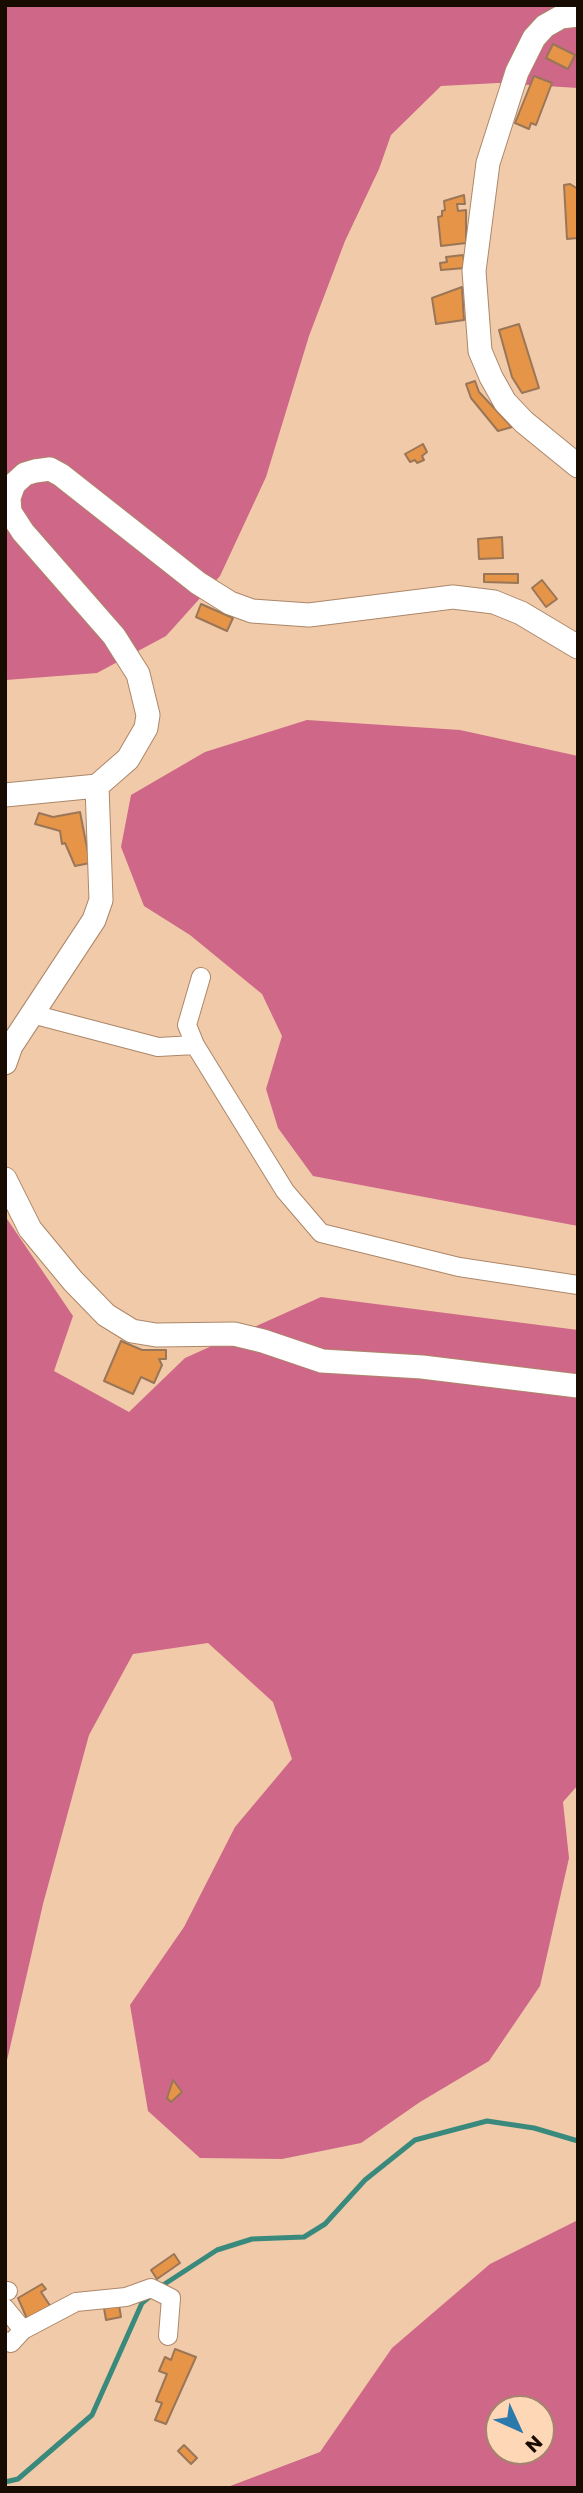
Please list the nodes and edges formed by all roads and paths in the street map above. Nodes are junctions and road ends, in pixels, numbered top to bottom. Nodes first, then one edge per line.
1 (578, 15) edge
2 (578, 466) edge
3 (578, 647) edge
4 (97, 786) junction
5 (5, 795) edge
6 (201, 977) dead end
7 (32, 1014) junction
8 (195, 1045) junction
9 (5, 1063) edge
10 (5, 1179) edge
11 (578, 1285) edge
12 (578, 1386) edge
13 (6, 2297) edge
14 (23, 2330) junction
15 (168, 2336) dead end
16 (5, 2341) edge

1 - 2 street
3 - 4 street
4 - 5 street
4 - 7 street
6 - 8 street
7 - 8 street
7 - 9 street
8 - 11 street
10 - 12 street
13 - 14 street
14 - 15 street
14 - 16 street

